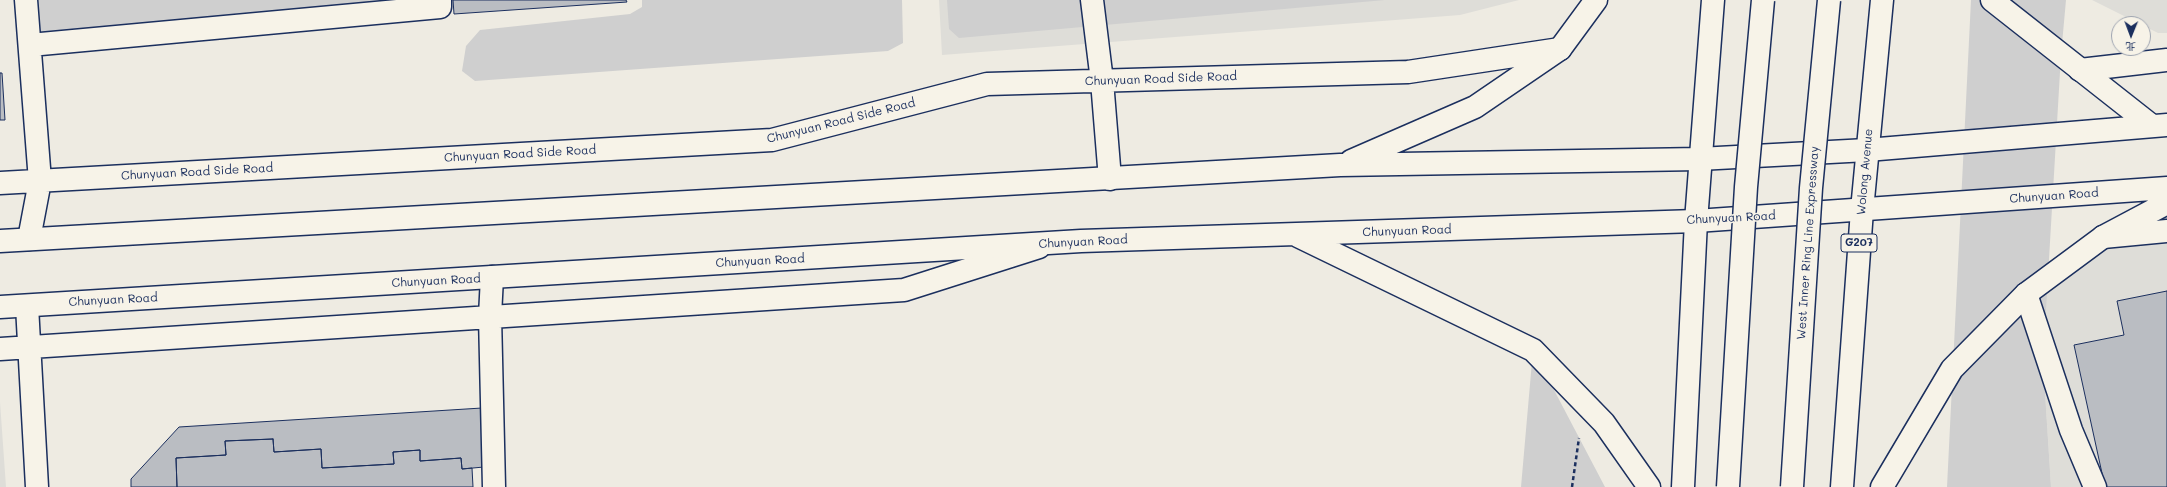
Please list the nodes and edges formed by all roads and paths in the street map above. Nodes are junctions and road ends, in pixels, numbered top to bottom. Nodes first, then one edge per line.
1 (26, 0) edge
2 (440, 0) edge
3 (1092, 0) edge
4 (1596, 0) edge
5 (1713, 0) edge
6 (1763, 0) edge
7 (1829, 0) edge
8 (1882, 0) edge
9 (1992, 0) edge
10 (30, 45) junction
11 (1560, 49) junction
12 (2167, 60) edge
13 (2080, 70) junction
14 (1102, 81) junction
15 (2160, 126) edge
16 (1867, 150) junction
17 (1700, 159) junction
18 (1340, 165) junction
19 (1110, 179) junction
20 (40, 181) junction
21 (0, 183) edge
22 (2167, 188) edge
23 (2167, 203) edge
24 (1862, 210) junction
25 (1696, 221) junction
26 (2167, 232) edge
27 (1295, 235) junction
28 (2103, 237) junction
29 (29, 239) junction
30 (0, 241) edge
31 (1051, 243) junction
32 (492, 278) junction
33 (2026, 294) junction
34 (27, 306) junction
35 (0, 307) edge
36 (490, 316) junction
37 (29, 347) junction
38 (0, 349) edge
39 (1584, 402) junction
40 (37, 487) edge
41 (494, 487) edge
42 (1572, 487) edge
43 (1648, 487) edge
44 (1683, 487) edge
45 (1728, 487) edge
46 (1792, 487) edge
47 (1842, 487) edge
48 (1882, 487) edge
49 (2095, 487) edge

1 - 10 main road
2 - 10 main road
3 - 14 main road
4 - 11 main road
5 - 17 main road
6 - 45 main road, bridge
7 - 46 main road, West Inner Ring Line Expressway, bridge
8 - 16 main road, Wolong Avenue / G207
9 - 13 main road
10 - 20 main road
11 - 14 main road, Chunyuan Road Side Road
11 - 18 main road
12 - 13 main road
13 - 15 main road
14 - 19 main road
14 - 20 main road, Chunyuan Road Side Road
15 - 16 main road
16 - 17 main road
16 - 24 main road, Wolong Avenue / G207
17 - 18 main road
17 - 25 main road
18 - 19 main road
19 - 29 main road
20 - 21 main road, Chunyuan Road Side Road
20 - 29 main road
22 - 24 main road, Chunyuan Road
23 - 28 main road
24 - 25 main road, Chunyuan Road
24 - 47 main road, Wolong Avenue / G207
25 - 27 main road, Chunyuan Road
25 - 44 main road
26 - 28 main road
27 - 31 main road, Chunyuan Road
27 - 39 main road
28 - 33 main road
29 - 30 main road
31 - 32 main road, Chunyuan Road
31 - 36 main road
32 - 34 main road, Chunyuan Road
32 - 36 main road
33 - 48 main road
33 - 49 main road
34 - 35 main road, Chunyuan Road
34 - 37 main road
36 - 37 main road
36 - 41 main road
37 - 38 main road
37 - 40 main road
39 - 42 path
39 - 43 main road

